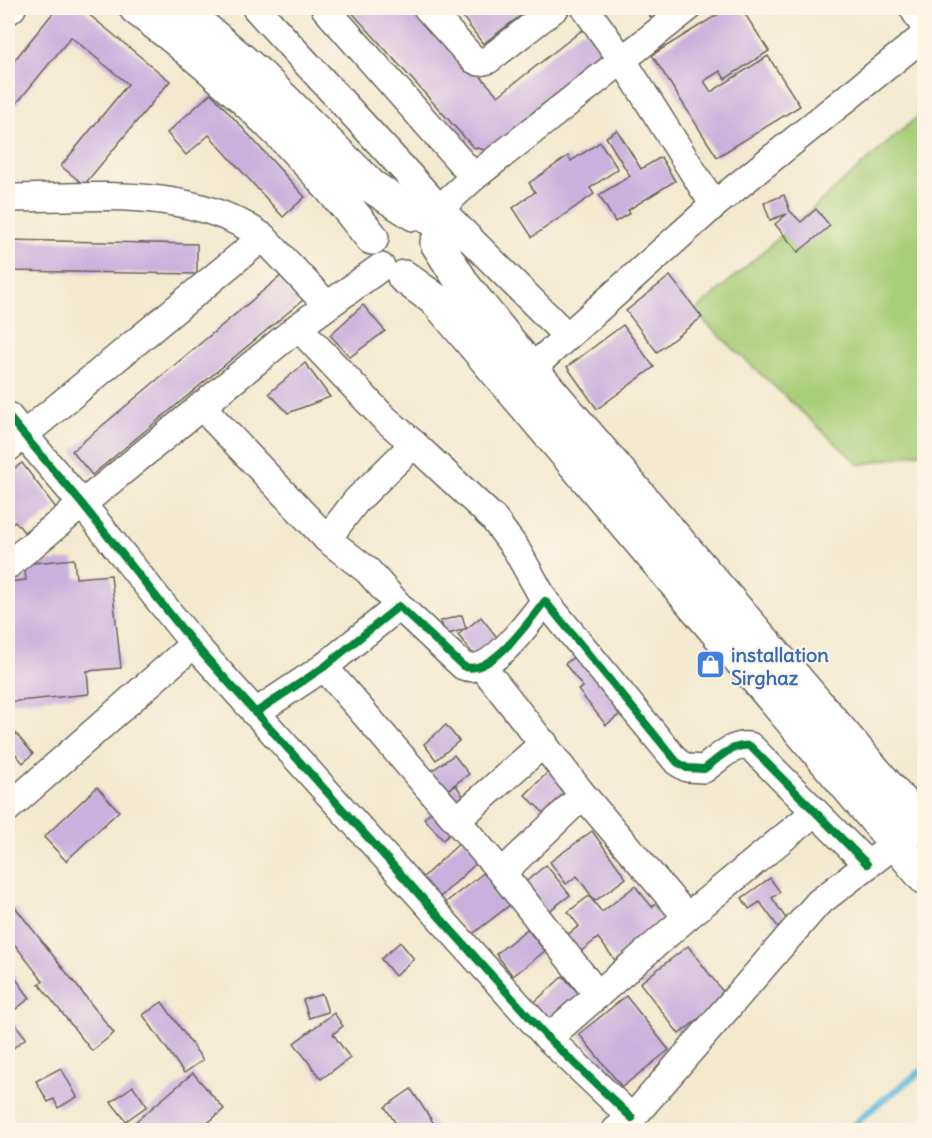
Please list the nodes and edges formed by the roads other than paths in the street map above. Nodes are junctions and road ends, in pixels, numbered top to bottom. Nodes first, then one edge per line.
1 (136, 8) edge
2 (180, 8) edge
3 (255, 8) edge
4 (325, 8) edge
5 (427, 8) edge
6 (555, 8) edge
7 (585, 8) edge
8 (688, 8) edge
9 (914, 8) edge
10 (924, 26) edge
11 (924, 36) edge
12 (623, 61) junction
13 (474, 177) junction
14 (8, 198) edge
15 (714, 205) junction
16 (429, 222) junction
17 (263, 237) junction
18 (386, 261) junction
19 (327, 305) junction
20 (298, 327) junction
21 (566, 335) junction
22 (531, 369) junction
23 (201, 406) junction
24 (13, 433) edge
25 (414, 444) junction
26 (82, 504) junction
27 (327, 539) junction
28 (9, 561) edge
29 (545, 601) junction
30 (399, 606) junction
31 (194, 644) junction
32 (324, 667) junction
33 (483, 667) junction
34 (255, 713) junction
35 (544, 743) junction
36 (583, 795) junction
37 (8, 808) edge
38 (814, 812) junction
39 (458, 820) junction
40 (911, 836) edge
41 (867, 864) junction
42 (502, 873) junction
43 (924, 877) edge
44 (687, 917) junction
45 (598, 995) junction
46 (548, 1038) junction
47 (624, 1124) edge

1 - 18 highway
2 - 16 highway
3 - 16 street
4 - 13 street
5 - 6 street
7 - 12 street
8 - 12 street
9 - 10 street
11 - 15 street
12 - 13 street
12 - 15 street
13 - 16 street
14 - 17 street
15 - 21 street
16 - 18 highway
16 - 18 highway
16 - 21 street
16 - 22 highway
17 - 19 street
17 - 24 street
18 - 19 street
18 - 40 highway
19 - 20 street
20 - 23 street
20 - 25 street
21 - 22 street
22 - 40 highway
23 - 26 street
23 - 27 street
24 - 26 street
25 - 27 street
25 - 29 street
26 - 28 street
26 - 31 street
27 - 30 street
29 - 33 street
29 - 38 street
30 - 32 street
30 - 33 street
31 - 34 street
31 - 37 street
32 - 34 street
32 - 39 street
33 - 35 street
34 - 46 street
35 - 36 street
35 - 39 street
36 - 42 street
36 - 44 street
38 - 41 street
38 - 44 street
39 - 42 street
40 - 41 street
40 - 43 highway
41 - 47 street
42 - 45 street
44 - 45 street
45 - 46 street
46 - 47 street

